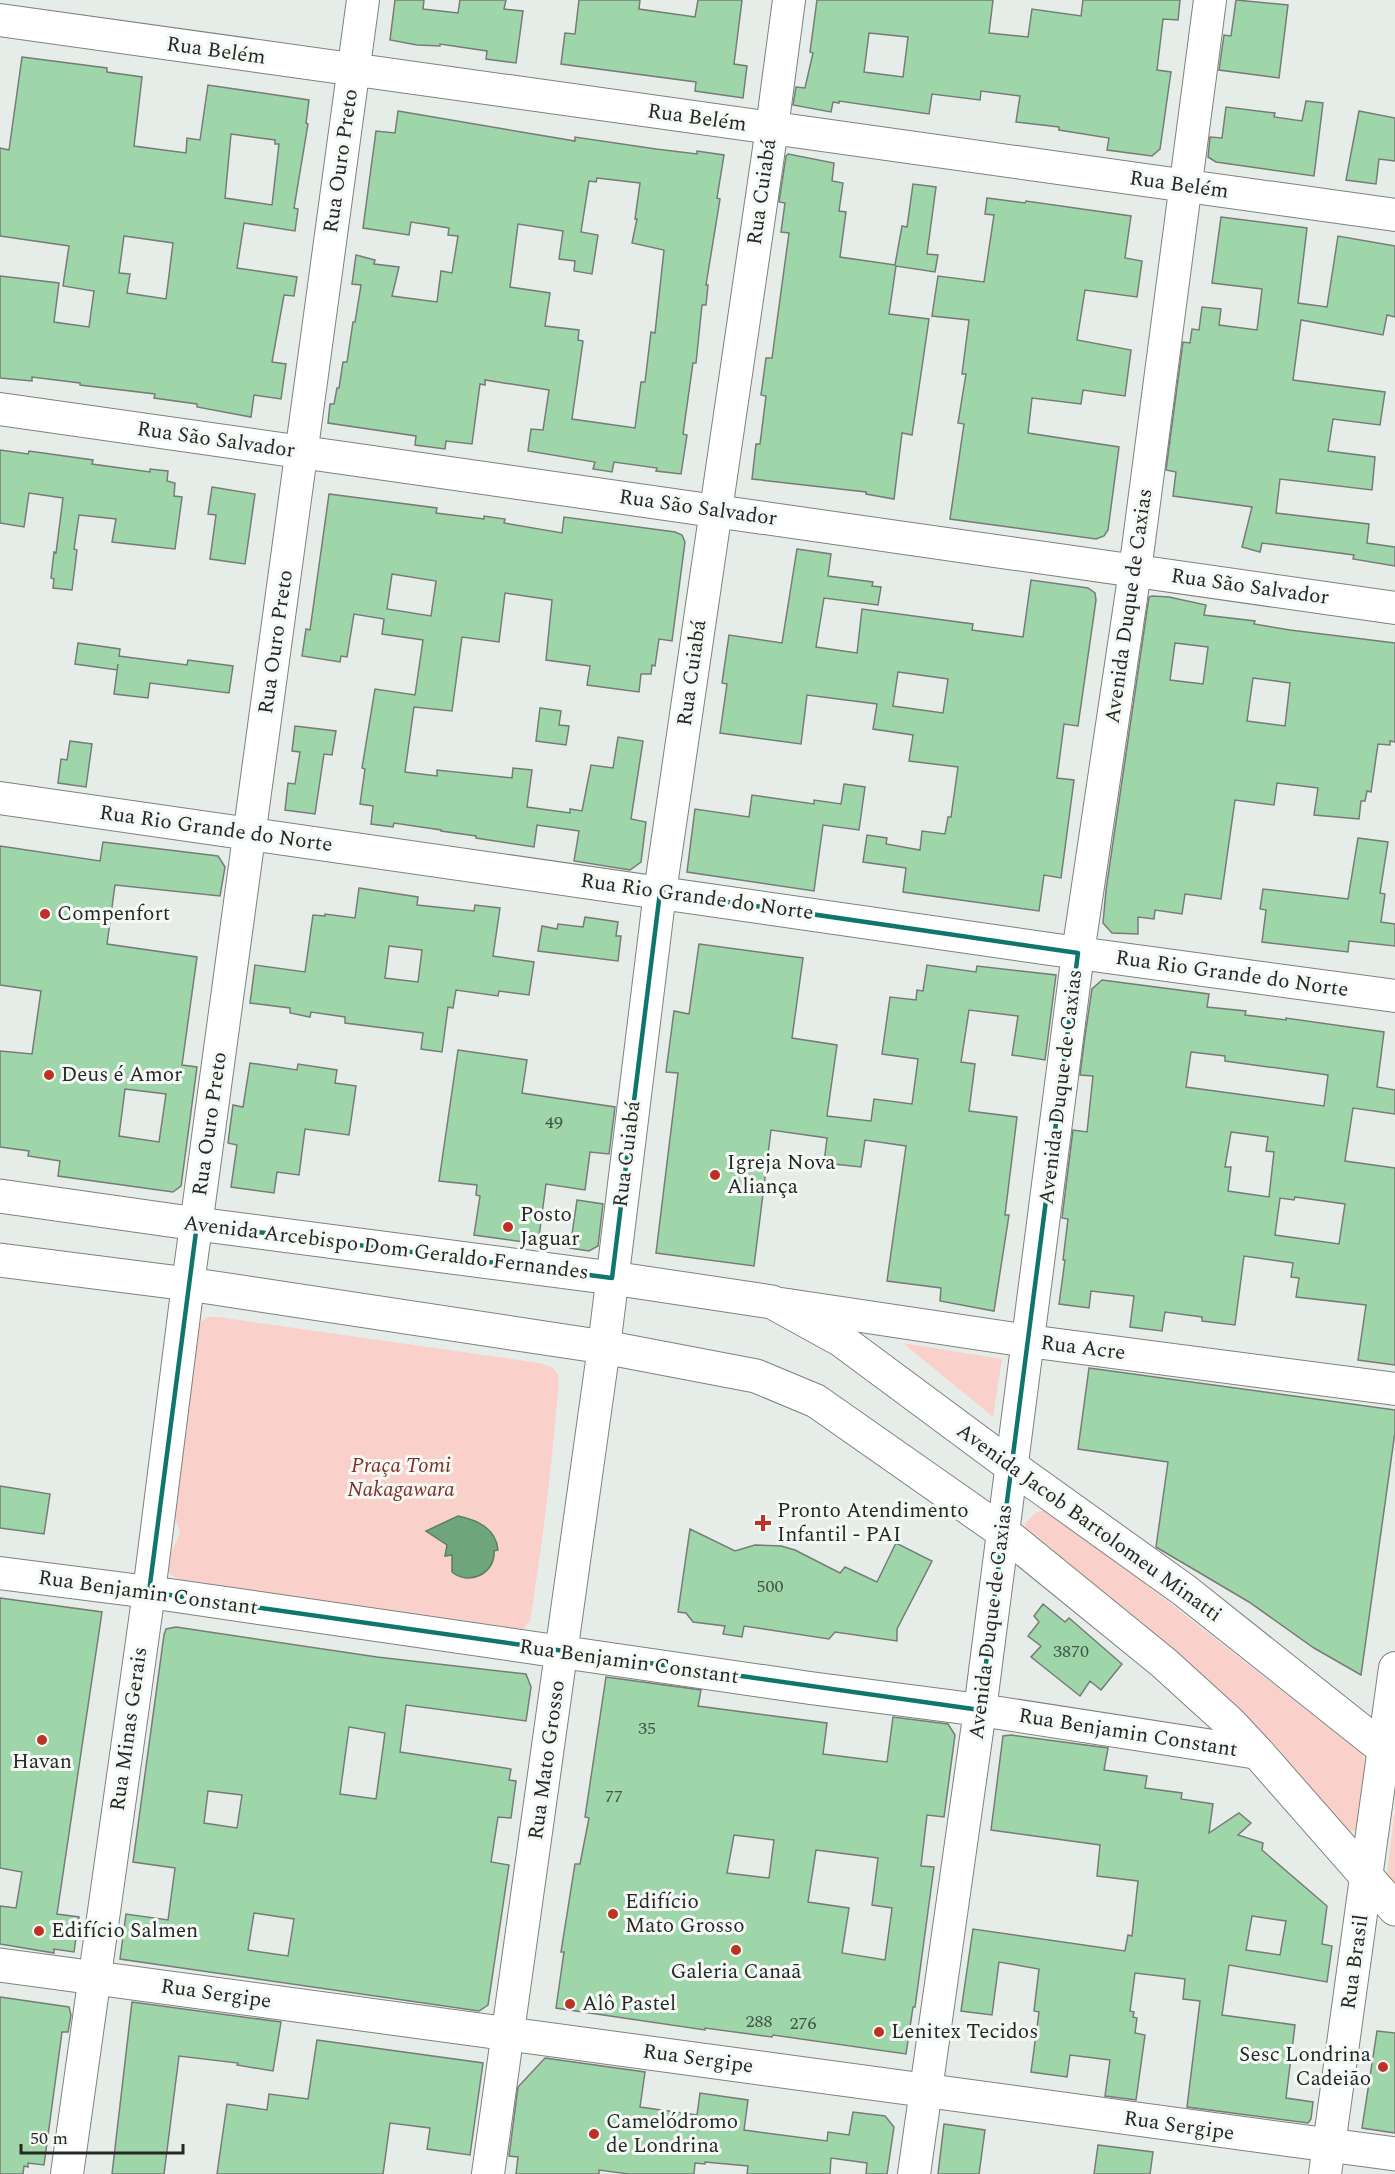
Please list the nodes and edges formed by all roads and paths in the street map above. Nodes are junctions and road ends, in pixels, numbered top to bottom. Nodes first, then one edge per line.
1 (363, 0) edge
2 (789, 0) edge
3 (1210, 0) edge
4 (0, 20) edge
5 (354, 70) junction
6 (772, 128) junction
7 (1184, 186) junction
8 (1395, 215) edge
9 (0, 409) edge
10 (301, 452) junction
11 (716, 511) junction
12 (1135, 571) junction
13 (1395, 608) edge
14 (0, 798) edge
15 (250, 834) junction
16 (660, 892) junction
17 (1078, 953) junction
18 (1395, 996) edge
19 (0, 1196) edge
20 (197, 1224) junction
21 (0, 1260) edge
22 (612, 1278) junction
23 (189, 1284) junction
24 (772, 1302) junction
25 (1028, 1341) junction
26 (604, 1347) junction
27 (1395, 1389) edge
28 (1011, 1466) junction
29 (1003, 1532) junction
30 (0, 1573) edge
31 (149, 1592) junction
32 (562, 1653) junction
33 (1395, 1668) edge
34 (980, 1710) junction
35 (1258, 1753) junction
36 (1391, 1754) edge
37 (1367, 1877) junction
38 (1395, 1909) edge
39 (0, 1965) edge
40 (94, 1978) junction
41 (510, 2033) junction
42 (925, 2091) junction
43 (1395, 2154) edge
44 (1327, 2160) edge
45 (67, 2174) edge
46 (488, 2174) edge
47 (914, 2174) edge

1 - 5 street, Rua Ouro Preto
2 - 6 street, Rua Cuiabá
3 - 7 street, Avenida Duque de Caxias
4 - 5 street, Rua Belém
5 - 6 street, Rua Belém
5 - 10 street, Rua Ouro Preto
6 - 7 street, Rua Belém
6 - 11 street, Rua Cuiabá
7 - 8 street, Rua Belém
7 - 12 street, Avenida Duque de Caxias
9 - 10 street, Rua São Salvador
10 - 11 street, Rua São Salvador
10 - 15 street, Rua Ouro Preto
11 - 12 street, Rua São Salvador
11 - 16 street, Rua Cuiabá
12 - 13 street, Rua São Salvador
12 - 17 street, Avenida Duque de Caxias
14 - 15 street, Rua Rio Grande do Norte
15 - 16 street, Rua Rio Grande do Norte
15 - 20 street, Rua Ouro Preto
16 - 17 street, Rua Rio Grande do Norte
16 - 22 street, Rua Cuiabá
17 - 18 street, Rua Rio Grande do Norte
17 - 25 street, Avenida Duque de Caxias
19 - 20 main road, Avenida Arcebispo Dom Geraldo Fernandes
20 - 22 main road, Avenida Arcebispo Dom Geraldo Fernandes
20 - 23 street, Rua Ouro Preto
21 - 23 main road
22 - 24 main road, Avenida Arcebispo Dom Geraldo Fernandes
22 - 26 street, Rua Cuiabá
23 - 26 main road
23 - 31 street, Rua Minas Gerais
24 - 25 street, Rua Acre
24 - 28 main road, Avenida Jacob Bartolomeu Minatti
25 - 27 street, Rua Acre
25 - 28 street, Avenida Duque de Caxias
26 - 29 main road
26 - 32 street, Rua Mato Grosso
28 - 29 street, Avenida Duque de Caxias
28 - 36 main road, Avenida Jacob Bartolomeu Minatti
29 - 34 street, Avenida Duque de Caxias
29 - 35 main road
30 - 31 street, Rua Benjamin Constant
31 - 32 street, Rua Benjamin Constant
31 - 40 street, Rua Minas Gerais
32 - 34 street, Rua Benjamin Constant
32 - 41 street, Rua Mato Grosso
33 - 36 street, Rua Brasil
34 - 35 street, Rua Benjamin Constant
34 - 42 street, Avenida Duque de Caxias
35 - 37 main road
36 - 37 street, Rua Brasil
37 - 38 main road
37 - 44 street, Rua Brasil
39 - 40 main road, Rua Sergipe
40 - 41 main road, Rua Sergipe
40 - 45 street, Rua Minas Gerais
41 - 42 main road, Rua Sergipe
41 - 46 street, Rua Mato Grosso
42 - 44 main road, Rua Sergipe
42 - 47 street, Avenida Duque de Caxias
43 - 44 main road, Rua Sergipe

